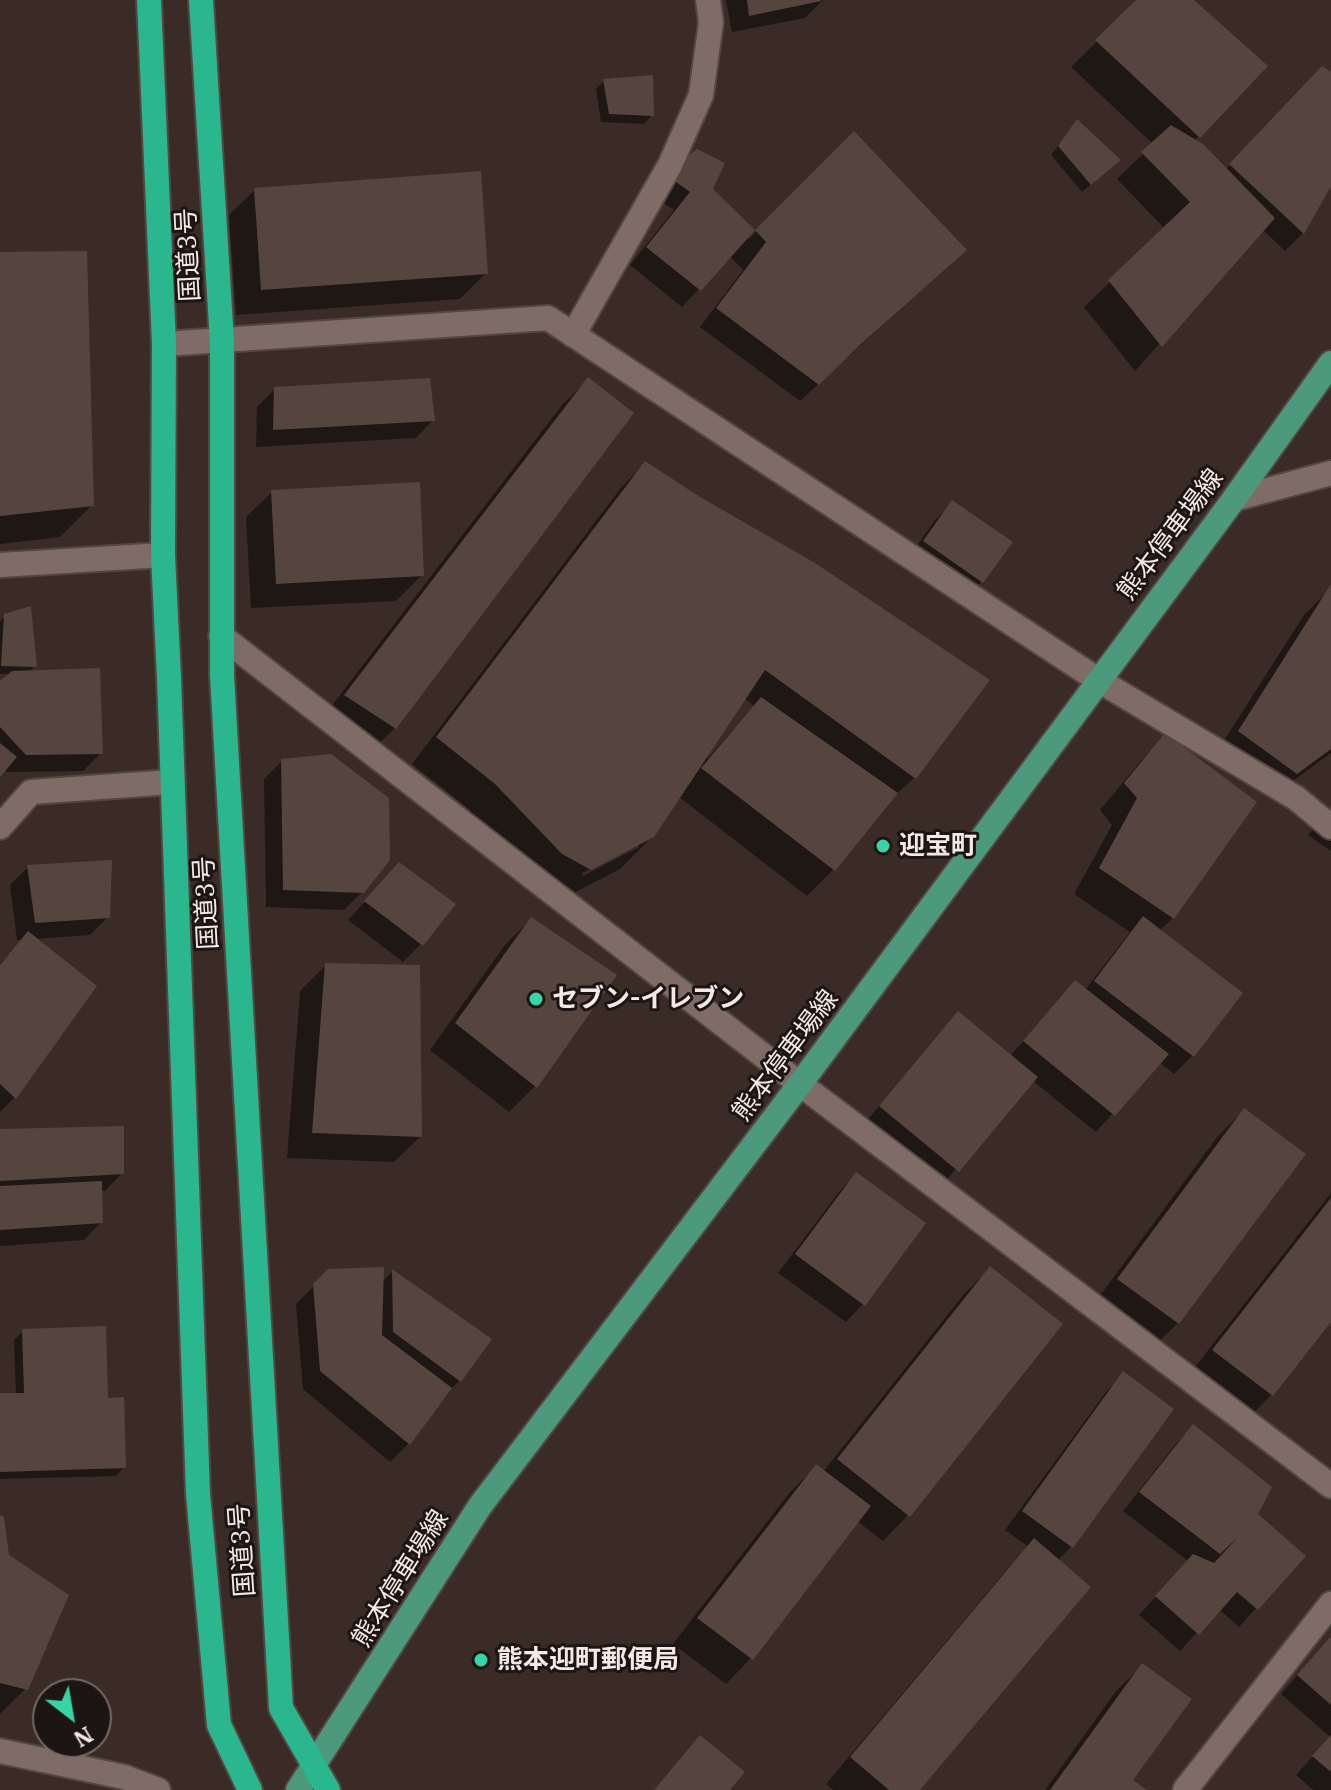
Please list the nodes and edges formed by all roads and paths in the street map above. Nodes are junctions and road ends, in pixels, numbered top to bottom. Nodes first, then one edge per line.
1 (149, 0) edge
2 (201, 0) edge
3 (708, 0) edge
4 (573, 335) junction
5 (222, 342) junction
6 (164, 344) junction
7 (1331, 363) edge
8 (1331, 473) edge
9 (1234, 499) junction
10 (163, 555) junction
11 (0, 565) edge
12 (221, 636) junction
13 (1098, 680) junction
14 (172, 782) junction
15 (0, 827) edge
16 (1331, 827) edge
17 (800, 1084) junction
18 (1331, 1486) edge
19 (1331, 1604) edge
20 (0, 1751) edge
21 (315, 1767) junction
22 (158, 1790) edge
23 (250, 1790) edge
24 (298, 1790) edge
25 (328, 1790) edge
26 (1185, 1790) edge

1 - 6 highway, 国道3号
2 - 5 highway, 国道3号
3 - 4 street
4 - 5 street
4 - 13 street
5 - 6 street
5 - 12 highway, 国道3号
6 - 10 highway, 国道3号
7 - 9 main road, 熊本停車場線
8 - 9 street
9 - 13 main road, 熊本停車場線
10 - 11 street
10 - 14 highway, 国道3号
12 - 17 street
12 - 21 highway, 国道3号
13 - 16 street
13 - 17 main road, 熊本停車場線
14 - 15 street
14 - 23 highway, 国道3号
17 - 18 street
17 - 21 main road, 熊本停車場線
19 - 26 street
20 - 22 street
21 - 24 main road, 熊本停車場線
21 - 25 highway, 国道3号

